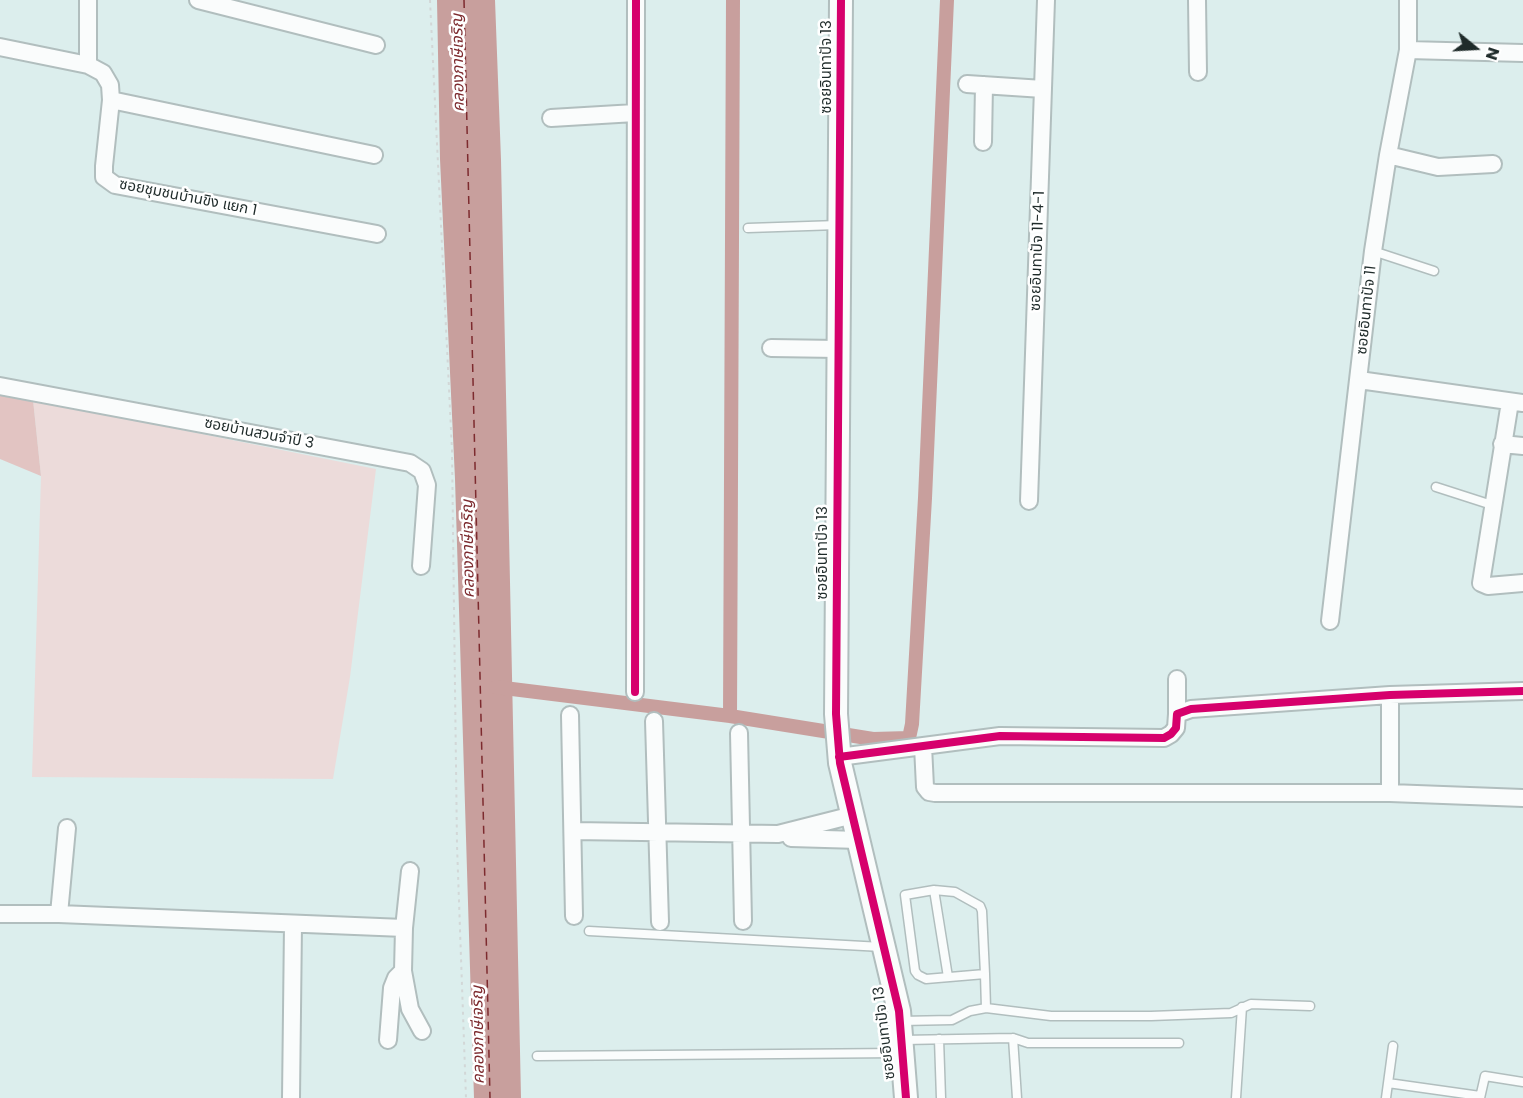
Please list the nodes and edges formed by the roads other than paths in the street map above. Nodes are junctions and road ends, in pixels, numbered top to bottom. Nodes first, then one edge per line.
1 (88, 0) edge
2 (636, 0) edge
3 (841, 0) edge
4 (1046, 0) edge
5 (1197, 0) edge
6 (1408, 0) edge
7 (203, 1) edge
8 (376, 45) dead end
9 (0, 48) edge
10 (1408, 51) junction
11 (1523, 53) edge
12 (88, 65) junction
13 (1198, 72) dead end
14 (967, 84) dead end
15 (984, 85) junction
16 (1043, 89) junction
17 (111, 100) junction
18 (635, 113) junction
19 (551, 118) dead end
20 (983, 142) dead end
21 (374, 155) dead end
22 (1388, 155) junction
23 (1493, 164) dead end
24 (839, 225) junction
25 (748, 228) dead end
26 (377, 234) dead end
27 (1373, 251) junction
28 (1434, 271) dead end
29 (771, 348) dead end
30 (838, 349) junction
31 (1359, 380) junction
32 (0, 386) edge
33 (1516, 402) edge
34 (1502, 444) junction
35 (1523, 447) edge
36 (1436, 487) dead end
37 (1029, 501) dead end
38 (1492, 505) junction
39 (422, 566) dead end
40 (1523, 583) edge
41 (1330, 621) dead end
42 (1177, 679) dead end
43 (1523, 691) edge
44 (635, 692) dead end
45 (1390, 695) junction
46 (1177, 714) junction
47 (570, 715) dead end
48 (654, 721) dead end
49 (739, 733) dead end
50 (838, 743) junction
51 (923, 746) junction
52 (1390, 793) junction
53 (1523, 798) edge
54 (853, 815) junction
55 (67, 828) dead end
56 (573, 831) junction
57 (656, 832) junction
58 (742, 834) junction
59 (778, 834) junction
60 (859, 840) junction
61 (410, 871) dead end
62 (934, 890) junction
63 (0, 914) edge
64 (59, 915) junction
65 (574, 916) dead end
66 (743, 921) dead end
67 (660, 922) dead end
68 (293, 925) junction
69 (404, 928) junction
70 (589, 931) dead end
71 (885, 947) junction
72 (403, 971) junction
73 (985, 974) junction
74 (948, 977) junction
75 (1310, 1006) dead end
76 (1242, 1007) junction
77 (986, 1008) junction
78 (422, 1031) dead end
79 (902, 1038) junction
80 (1013, 1038) junction
81 (388, 1040) dead end
82 (939, 1040) junction
83 (1179, 1043) dead end
84 (1393, 1046) dead end
85 (537, 1056) dead end
86 (1523, 1082) edge
87 (1388, 1083) junction
88 (1480, 1097) edge
89 (291, 1098) edge
90 (906, 1098) edge
91 (941, 1098) edge
92 (1017, 1098) edge
93 (1236, 1098) edge
94 (1386, 1098) edge

1 - 12 street
2 - 18 street
3 - 24 street, ซอยอินทาปัจ 13
4 - 16 street, ซอยอินทาปัจ 11-4-1
5 - 13 street
6 - 10 street, ซอยอินทาปัจ 11
7 - 8 street
9 - 12 street
10 - 11 street
10 - 22 street, ซอยอินทาปัจ 11
12 - 17 street, ซอยชุมชนบ้านขิง แยก 1
14 - 15 street
15 - 16 street
15 - 20 street
16 - 37 street, ซอยอินทาปัจ 11-4-1
17 - 21 street
17 - 26 street, ซอยชุมชนบ้านขิง แยก 1
18 - 19 street
18 - 44 street
22 - 23 street
22 - 27 street, ซอยอินทาปัจ 11
24 - 25 lane
24 - 30 street, ซอยอินทาปัจ 13
27 - 28 lane
27 - 31 street, ซอยอินทาปัจ 11
29 - 30 street
30 - 50 street, ซอยอินทาปัจ 13
31 - 33 street
31 - 41 street, ซอยอินทาปัจ 11
32 - 39 street, ซอยบ้านสวนจำปี 3
33 - 34 street
34 - 35 street
34 - 38 street
36 - 38 lane
38 - 40 street
42 - 46 street
43 - 45 street
45 - 46 street
45 - 52 street
46 - 51 street
47 - 56 street
48 - 57 street
49 - 58 street
50 - 51 street
50 - 54 street, ซอยอินทาปัจ 13
51 - 52 street
52 - 53 street
54 - 59 street
54 - 60 street, ซอยอินทาปัจ 13
55 - 64 street
56 - 57 street
56 - 65 street
57 - 58 street
57 - 67 street
58 - 59 street
58 - 66 street
59 - 60 street
60 - 71 street, ซอยอินทาปัจ 13
61 - 69 street
62 - 73 lane
62 - 74 lane
62 - 74 lane
63 - 64 street
64 - 68 street
68 - 69 street
68 - 89 street
69 - 72 street
70 - 71 lane
71 - 79 street, ซอยอินทาปัจ 13
72 - 78 street
72 - 81 street
73 - 74 lane
73 - 77 lane
75 - 76 lane
76 - 77 lane
76 - 93 lane
77 - 79 lane
79 - 82 lane
79 - 85 lane
79 - 90 street, ซอยอินทาปัจ 13
80 - 82 lane
80 - 83 lane
80 - 92 lane
82 - 91 lane
84 - 87 lane
86 - 88 lane
87 - 88 lane
87 - 94 lane

